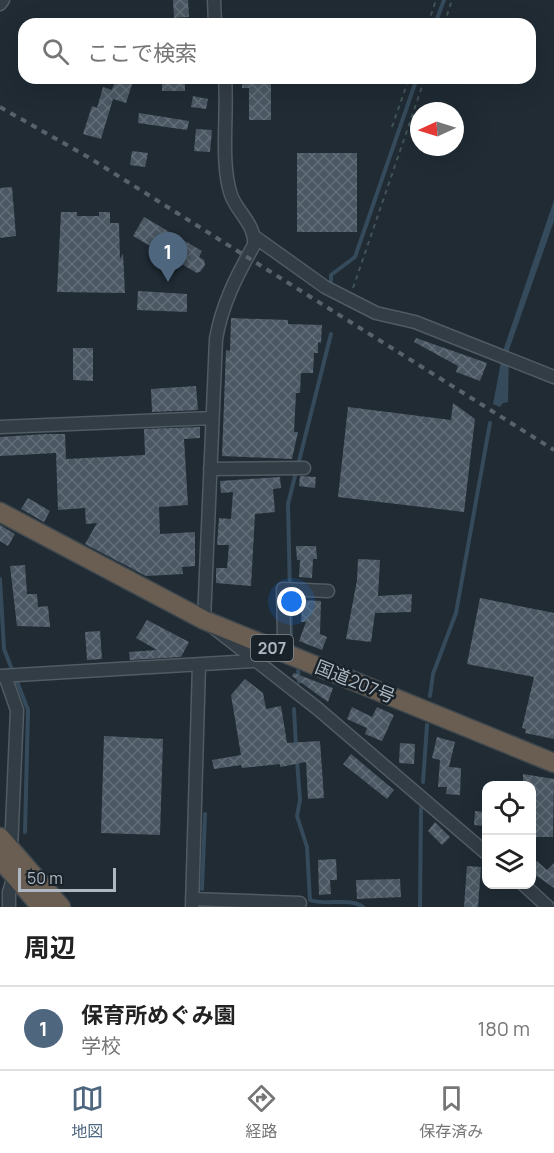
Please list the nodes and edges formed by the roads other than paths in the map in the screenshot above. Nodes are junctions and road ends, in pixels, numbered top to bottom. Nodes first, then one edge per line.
1 (3, 0) edge
2 (214, 0) edge
3 (0, 4) edge
4 (215, 18) edge
5 (225, 84) edge
6 (255, 237) junction
7 (554, 377) edge
8 (212, 418) junction
9 (0, 427) edge
10 (299, 467) dead end
11 (210, 469) junction
12 (0, 512) edge
13 (328, 591) dead end
14 (204, 620) junction
15 (280, 651) junction
16 (253, 661) junction
17 (199, 665) junction
18 (9, 676) edge
19 (554, 763) edge
20 (4, 849) edge
21 (482, 850) edge
22 (14, 876) junction
23 (528, 889) edge
24 (192, 903) edge
25 (300, 903) dead end
26 (248, 904) edge
27 (9, 907) edge
28 (41, 907) edge
29 (61, 907) edge
30 (548, 907) edge

1 - 3 street
2 - 4 street
5 - 6 street
6 - 7 street
6 - 8 street
8 - 9 street
8 - 11 street
10 - 11 street
11 - 14 street
12 - 14 highway, 国道207号 / 207
13 - 15 street
14 - 15 highway, 国道207号 / 207
14 - 16 street
15 - 19 highway, 国道207号 / 207
16 - 17 street
16 - 21 street
17 - 18 street
17 - 24 street
18 - 20 street
20 - 22 highway
20 - 29 highway
22 - 27 street
22 - 28 highway
23 - 30 street
24 - 26 street
25 - 26 street

